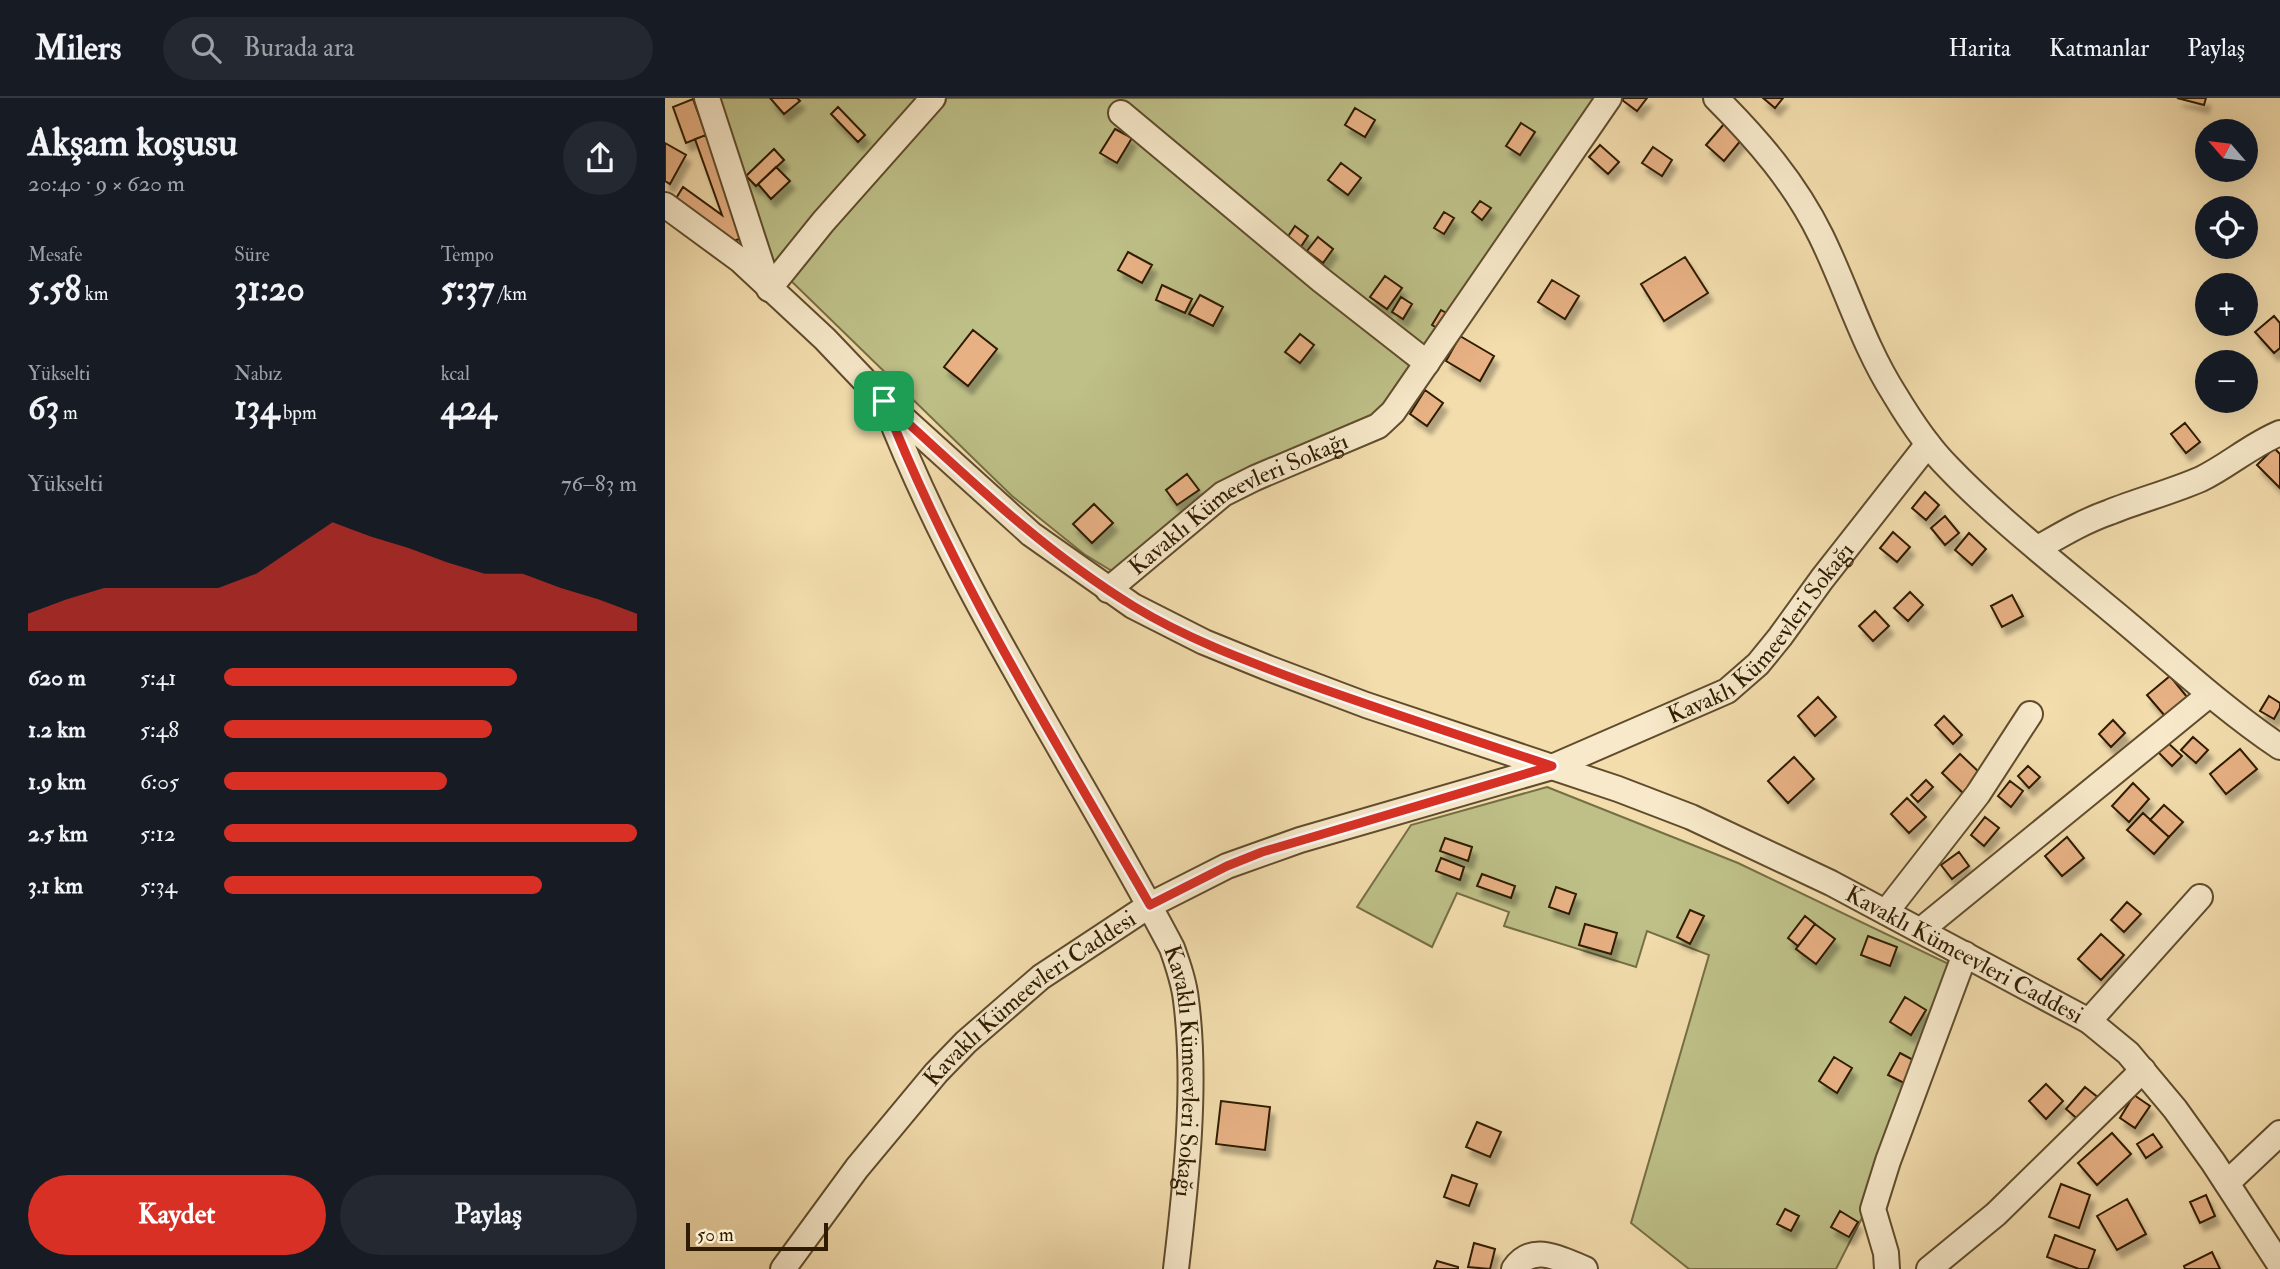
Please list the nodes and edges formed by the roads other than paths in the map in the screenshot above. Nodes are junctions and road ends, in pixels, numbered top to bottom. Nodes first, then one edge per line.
1 (707, 98) edge
2 (933, 98) edge
3 (1609, 98) edge
4 (1716, 98) edge
5 (1121, 113) dead end
6 (665, 205) edge
7 (769, 289) junction
8 (1427, 363) junction
9 (884, 401) junction
10 (2280, 433) edge
11 (1928, 444) junction
12 (2038, 548) junction
13 (1108, 590) junction
14 (2209, 695) junction
15 (2030, 714) dead end
16 (2280, 747) edge
17 (1552, 766) junction
18 (2200, 897) dead end
19 (1150, 905) junction
20 (1887, 912) junction
21 (1921, 930) junction
22 (1965, 954) junction
23 (2089, 1021) junction
24 (2143, 1070) junction
25 (2280, 1133) edge
26 (2228, 1183) junction
27 (2280, 1265) edge
28 (783, 1269) edge
29 (1175, 1269) edge
30 (1514, 1269) edge
31 (1585, 1269) edge
32 (1887, 1269) edge
33 (1929, 1269) edge

1 - 7 street
2 - 7 street
3 - 8 street, Kavaklı Kümeevleri Sokağı
4 - 11 street
5 - 8 street
6 - 7 street, Kavaklı Kümeevleri Caddesi
7 - 9 street, Kavaklı Kümeevleri Caddesi
8 - 13 street, Kavaklı Kümeevleri Sokağı
9 - 13 street, Kavaklı Kümeevleri Caddesi
9 - 19 street, Kavaklı Kümeevleri Sokağı
10 - 12 street
11 - 12 street
11 - 17 street, Kavaklı Kümeevleri Sokağı
12 - 14 street
13 - 17 street, Kavaklı Kümeevleri Caddesi
14 - 16 street
14 - 21 street
15 - 20 street
17 - 19 street, Kavaklı Kümeevleri Caddesi
17 - 20 street, Kavaklı Kümeevleri Caddesi
18 - 23 street
19 - 28 street, Kavaklı Kümeevleri Caddesi
19 - 29 street, Kavaklı Kümeevleri Sokağı
20 - 21 street, Kavaklı Kümeevleri Caddesi
21 - 22 street, Kavaklı Kümeevleri Caddesi
22 - 23 street, Kavaklı Kümeevleri Caddesi
22 - 32 street
23 - 24 street, Kavaklı Kümeevleri Caddesi
24 - 26 street, Kavaklı Kümeevleri Caddesi
24 - 33 street
25 - 26 street
26 - 27 street, Kavaklı Kümeevleri Caddesi
30 - 31 street

